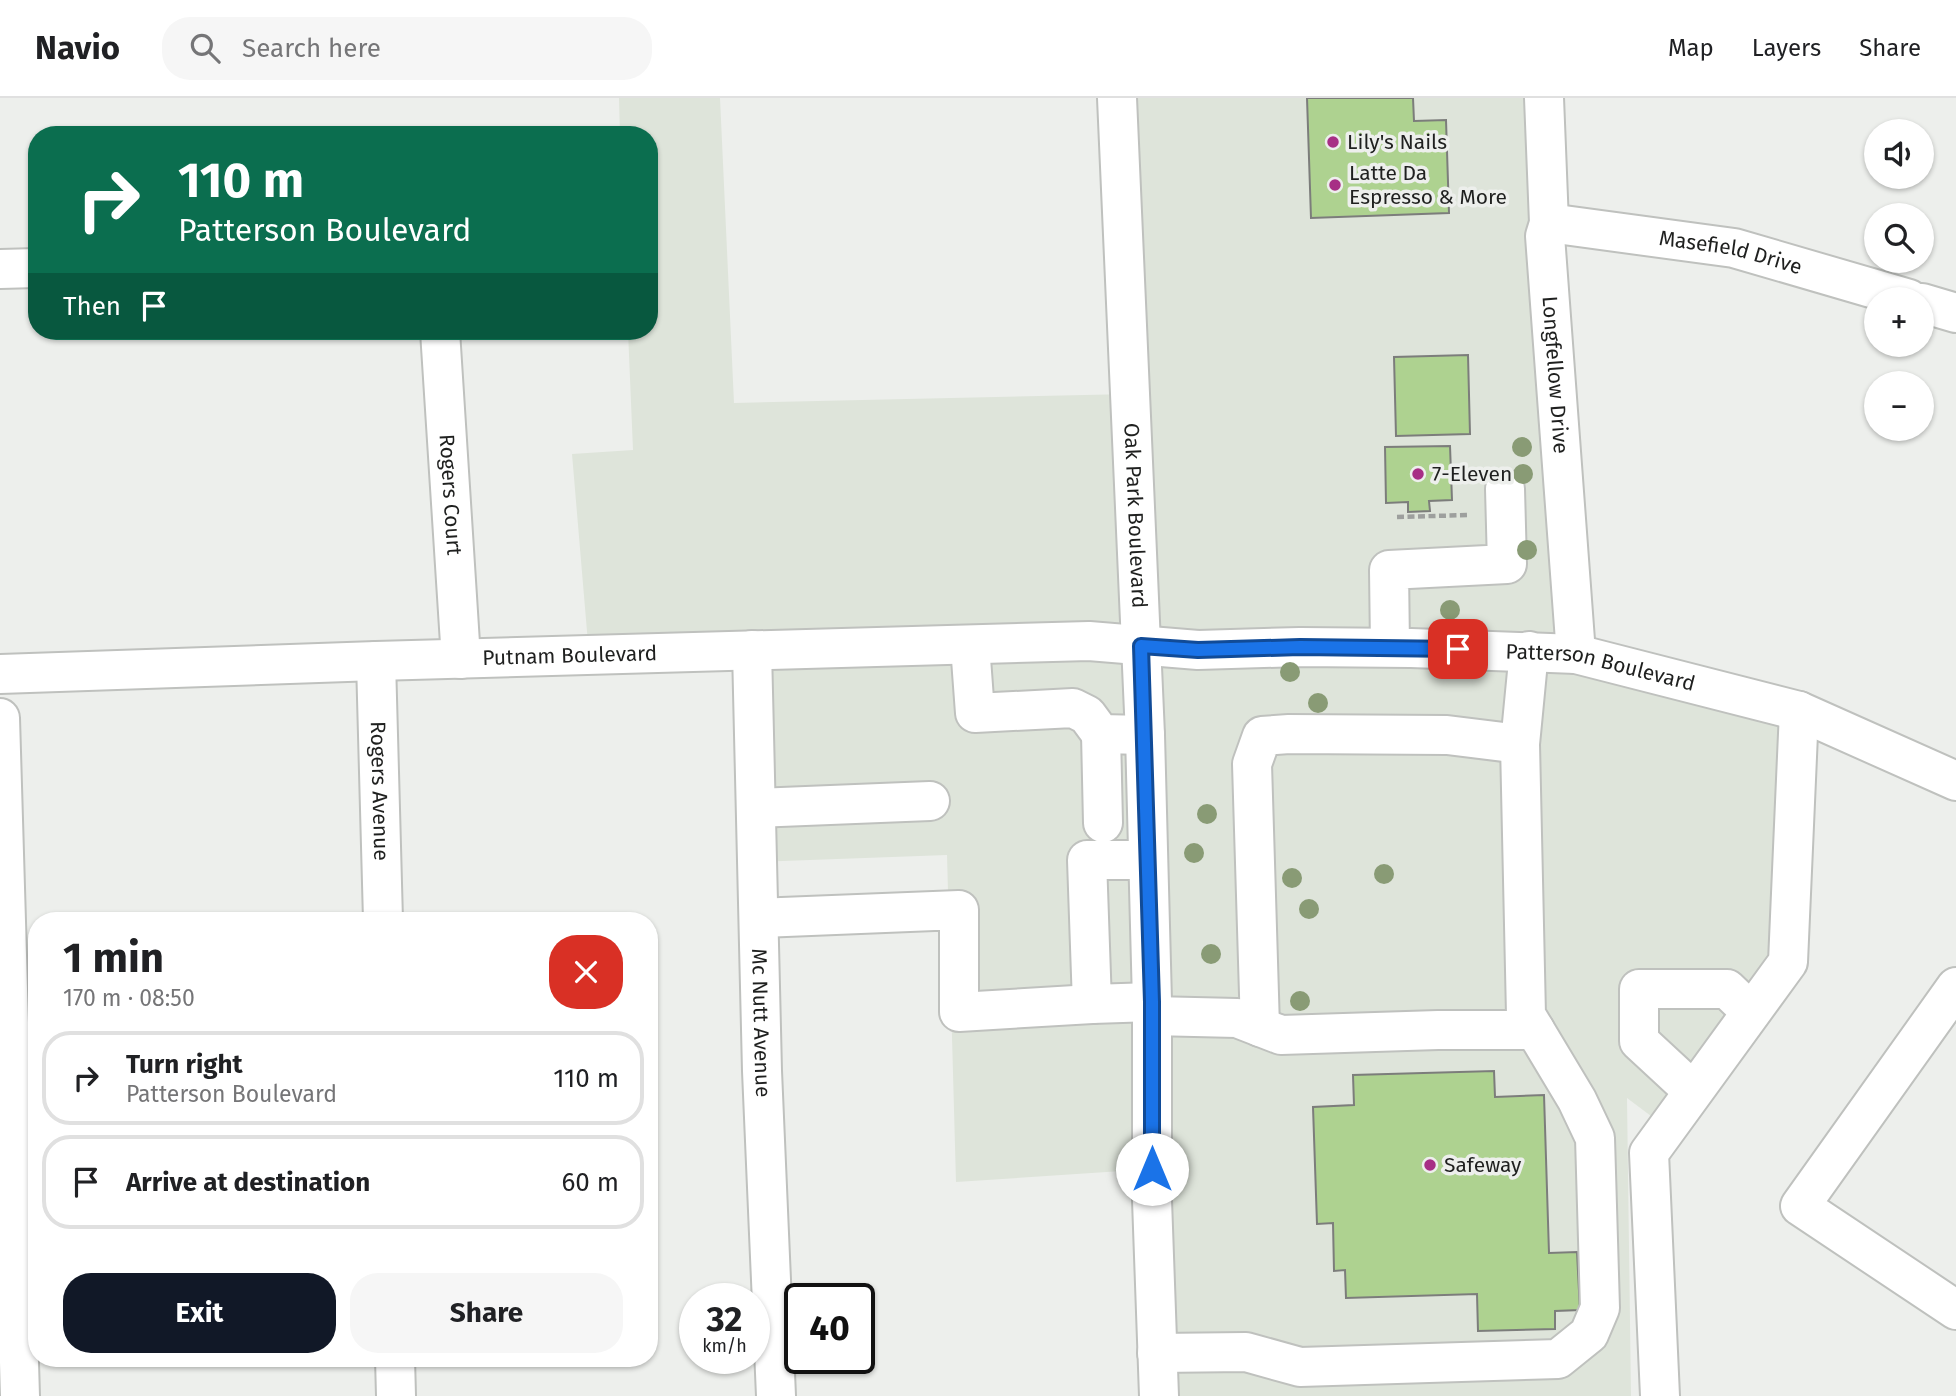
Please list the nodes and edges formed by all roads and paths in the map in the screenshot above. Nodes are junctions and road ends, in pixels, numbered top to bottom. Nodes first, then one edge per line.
1 (1117, 98) edge
2 (1544, 98) edge
3 (1549, 223) junction
4 (28, 268) edge
5 (0, 269) edge
6 (1868, 287) edge
7 (1934, 307) edge
8 (1956, 313) edge
9 (441, 340) edge
10 (1565, 510) junction
11 (970, 645) junction
12 (1141, 646) junction
13 (1390, 647) junction
14 (752, 650) junction
15 (1529, 651) junction
16 (1576, 654) junction
17 (461, 659) junction
18 (376, 661) junction
19 (0, 674) edge
20 (1799, 710) junction
21 (0, 718) edge
22 (1101, 734) junction
23 (1145, 735) junction
24 (1520, 744) junction
25 (1956, 781) edge
26 (930, 801) dead end
27 (756, 808) junction
28 (1103, 823) dead end
29 (1149, 860) junction
30 (383, 912) edge
31 (759, 918) junction
32 (1956, 987) edge
33 (1093, 1004) junction
34 (1152, 1009) junction
35 (1751, 1012) junction
36 (1260, 1027) junction
37 (1535, 1030) junction
38 (1693, 1091) junction
39 (24, 1105) edge
40 (1956, 1310) edge
41 (1157, 1353) junction
42 (395, 1367) edge
43 (20, 1396) edge
44 (396, 1396) edge
45 (776, 1396) edge
46 (1159, 1396) edge
47 (1660, 1396) edge

1 - 12 street, Oak Park Boulevard
2 - 3 street, Longfellow Drive
3 - 6 street, Masefield Drive
3 - 10 street, Longfellow Drive
4 - 5 street
7 - 8 street
9 - 17 street, Rogers Court
10 - 13 street
10 - 16 street, Longfellow Drive
11 - 12 street, Putnam Boulevard
11 - 14 street, Putnam Boulevard
11 - 22 street
12 - 13 street, Patterson Boulevard
12 - 23 street, Oak Park Boulevard
13 - 15 street, Patterson Boulevard
14 - 17 street, Putnam Boulevard
14 - 27 street, Mc Nutt Avenue
15 - 16 street, Patterson Boulevard
15 - 24 street
16 - 20 street, Patterson Boulevard
17 - 18 street, Putnam Boulevard
18 - 19 street, Putnam Boulevard
18 - 30 street, Rogers Avenue
20 - 25 street, Patterson Boulevard
20 - 35 street
21 - 39 street
22 - 23 street
22 - 28 street
23 - 29 street, Oak Park Boulevard
24 - 36 street
24 - 37 street
26 - 27 street
27 - 31 street, Mc Nutt Avenue
29 - 33 street
29 - 34 street, Oak Park Boulevard
31 - 33 street
31 - 45 street, Mc Nutt Avenue
32 - 40 street
33 - 34 street
34 - 36 street
34 - 41 street, Oak Park Boulevard
35 - 38 street
35 - 38 street
36 - 37 street
37 - 41 street
38 - 47 street
39 - 43 street
41 - 46 street, Oak Park Boulevard
42 - 44 street

